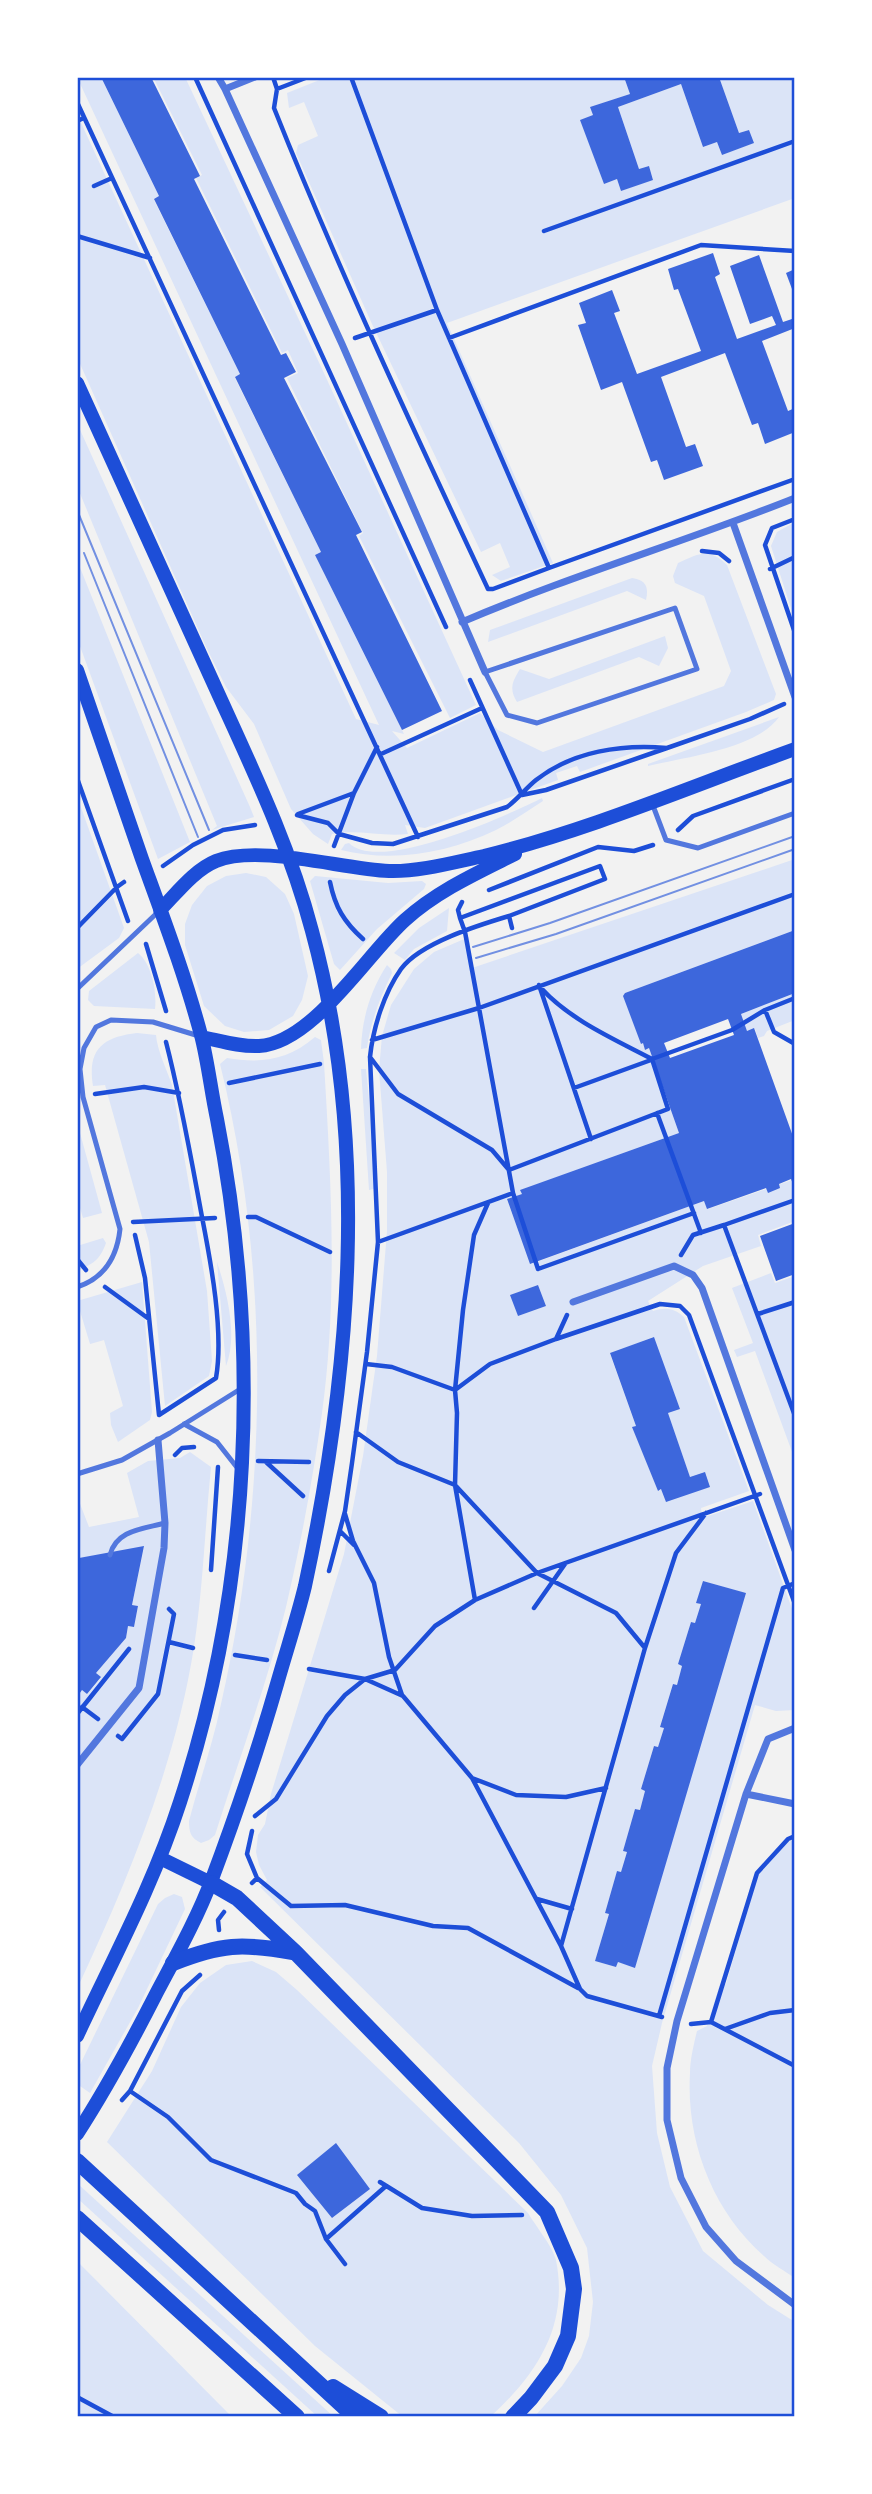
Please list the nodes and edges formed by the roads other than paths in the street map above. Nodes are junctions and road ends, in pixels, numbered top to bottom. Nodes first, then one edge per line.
1 (218, 77) edge
2 (255, 77) edge
3 (225, 89) junction
4 (77, 383) edge
5 (795, 498) edge
6 (733, 523) junction
7 (463, 622) junction
8 (77, 670) edge
9 (485, 672) junction
10 (795, 697) edge
11 (795, 749) edge
12 (652, 801) junction
13 (795, 813) edge
14 (538, 843) junction
15 (289, 859) junction
16 (160, 910) junction
17 (77, 989) edge
18 (329, 1003) junction
19 (202, 1037) junction
20 (77, 1086) edge
21 (83, 1097) junction
22 (77, 1287) edge
23 (573, 1302) road end
24 (244, 1386) junction
25 (184, 1424) junction
26 (158, 1440) junction
27 (238, 1464) junction
28 (77, 1474) edge
29 (165, 1523) junction
30 (795, 1550) edge
31 (110, 1555) dead end
32 (795, 1728) edge
33 (77, 1765) edge
34 (746, 1794) junction
35 (795, 1804) edge
36 (160, 1858) junction
37 (211, 1883) junction
38 (295, 1952) junction
39 (173, 1963) junction
40 (77, 2036) edge
41 (77, 2134) edge
42 (77, 2161) edge
43 (77, 2218) edge
44 (795, 2305) edge
45 (296, 2365) junction
46 (297, 2417) edge
47 (355, 2417) edge
48 (381, 2417) edge
49 (513, 2417) edge

1 - 3 street
2 - 3 street
3 - 7 street
4 - 15 main road
5 - 6 street
6 - 7 street
6 - 10 street
7 - 9 street
8 - 16 main road
9 - 9 lane
11 - 12 main road
12 - 13 lane
12 - 14 main road
14 - 15 main road
14 - 18 main road
15 - 16 main road
15 - 18 main road
16 - 17 lane
16 - 19 main road
18 - 19 main road
18 - 37 main road
19 - 21 lane
19 - 24 main road
20 - 21 lane
21 - 22 lane
23 - 30 street
24 - 25 lane
24 - 27 main road
25 - 26 lane
25 - 27 lane
26 - 28 lane
26 - 29 street
27 - 36 main road
29 - 31 lane
29 - 33 street
32 - 34 street
34 - 35 street
34 - 44 street
36 - 37 main road
36 - 40 main road
37 - 38 highway
37 - 39 main road
38 - 39 highway
38 - 49 highway
39 - 41 main road
42 - 45 highway
43 - 46 highway
45 - 47 highway
45 - 48 highway

